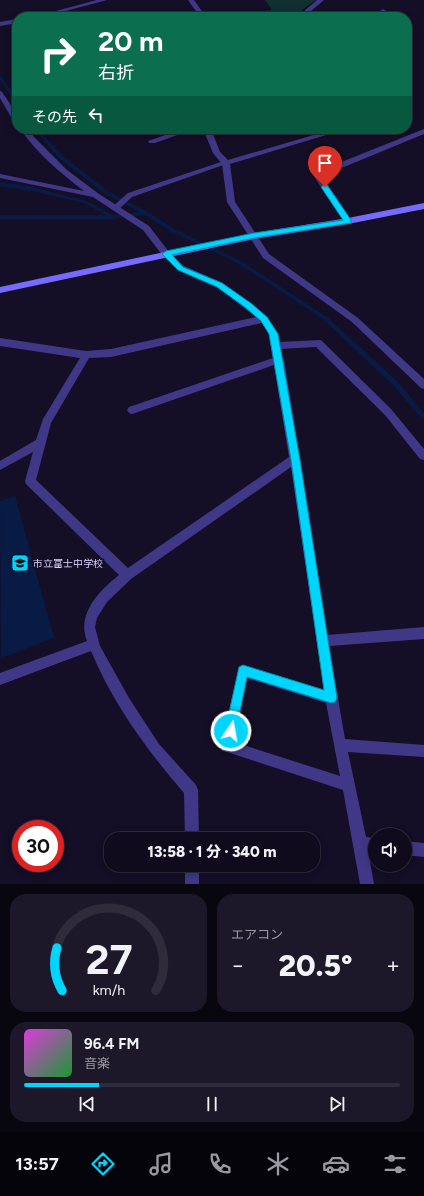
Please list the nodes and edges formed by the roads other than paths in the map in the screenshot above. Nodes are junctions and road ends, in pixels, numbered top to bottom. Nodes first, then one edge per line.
1 (104, 0) edge
2 (191, 0) edge
3 (321, 0) edge
4 (65, 12) edge
5 (199, 12) edge
6 (306, 12) edge
7 (12, 22) edge
8 (0, 24) edge
9 (0, 93) edge
10 (12, 112) edge
11 (424, 131) edge
12 (28, 134) edge
13 (174, 134) edge
14 (209, 134) edge
15 (325, 134) edge
16 (152, 141) dead end
17 (226, 163) junction
18 (0, 176) edge
19 (96, 196) junction
20 (424, 206) edge
21 (115, 208) junction
22 (348, 221) junction
23 (254, 236) junction
24 (166, 254) junction
25 (0, 290) edge
26 (264, 319) junction
27 (0, 342) edge
28 (276, 346) junction
29 (86, 355) junction
30 (279, 360) junction
31 (424, 385) edge
32 (132, 410) dead end
33 (40, 443) junction
34 (424, 456) edge
35 (295, 460) junction
36 (0, 466) edge
37 (127, 575) junction
38 (424, 632) edge
39 (322, 641) junction
40 (93, 644) junction
41 (0, 679) edge
42 (331, 698) junction
43 (340, 744) junction
44 (424, 752) edge
45 (348, 785) junction
46 (192, 832) edge
47 (368, 844) edge
48 (412, 849) edge
49 (424, 850) edge
50 (192, 872) edge
51 (192, 884) edge
52 (367, 884) edge

1 - 4 street
2 - 5 street
3 - 6 street
7 - 8 street
9 - 10 street
11 - 22 street
12 - 19 street
13 - 16 street
14 - 17 street
15 - 17 street
17 - 21 lane
17 - 23 street
18 - 19 street
19 - 21 street
20 - 22 street
21 - 24 street
22 - 23 street
23 - 24 street
23 - 31 street
24 - 25 street
24 - 26 street
26 - 28 street
26 - 29 street
27 - 29 street
28 - 30 street
28 - 34 street
29 - 33 street
30 - 32 street
30 - 35 street
33 - 36 street
33 - 37 street
35 - 37 street
35 - 39 street
37 - 40 street
38 - 39 street
39 - 42 street
40 - 41 street
40 - 46 street
42 - 43 street
42 - 45 street
43 - 44 street
43 - 45 street
45 - 47 street
47 - 52 street
48 - 49 street
50 - 51 street

